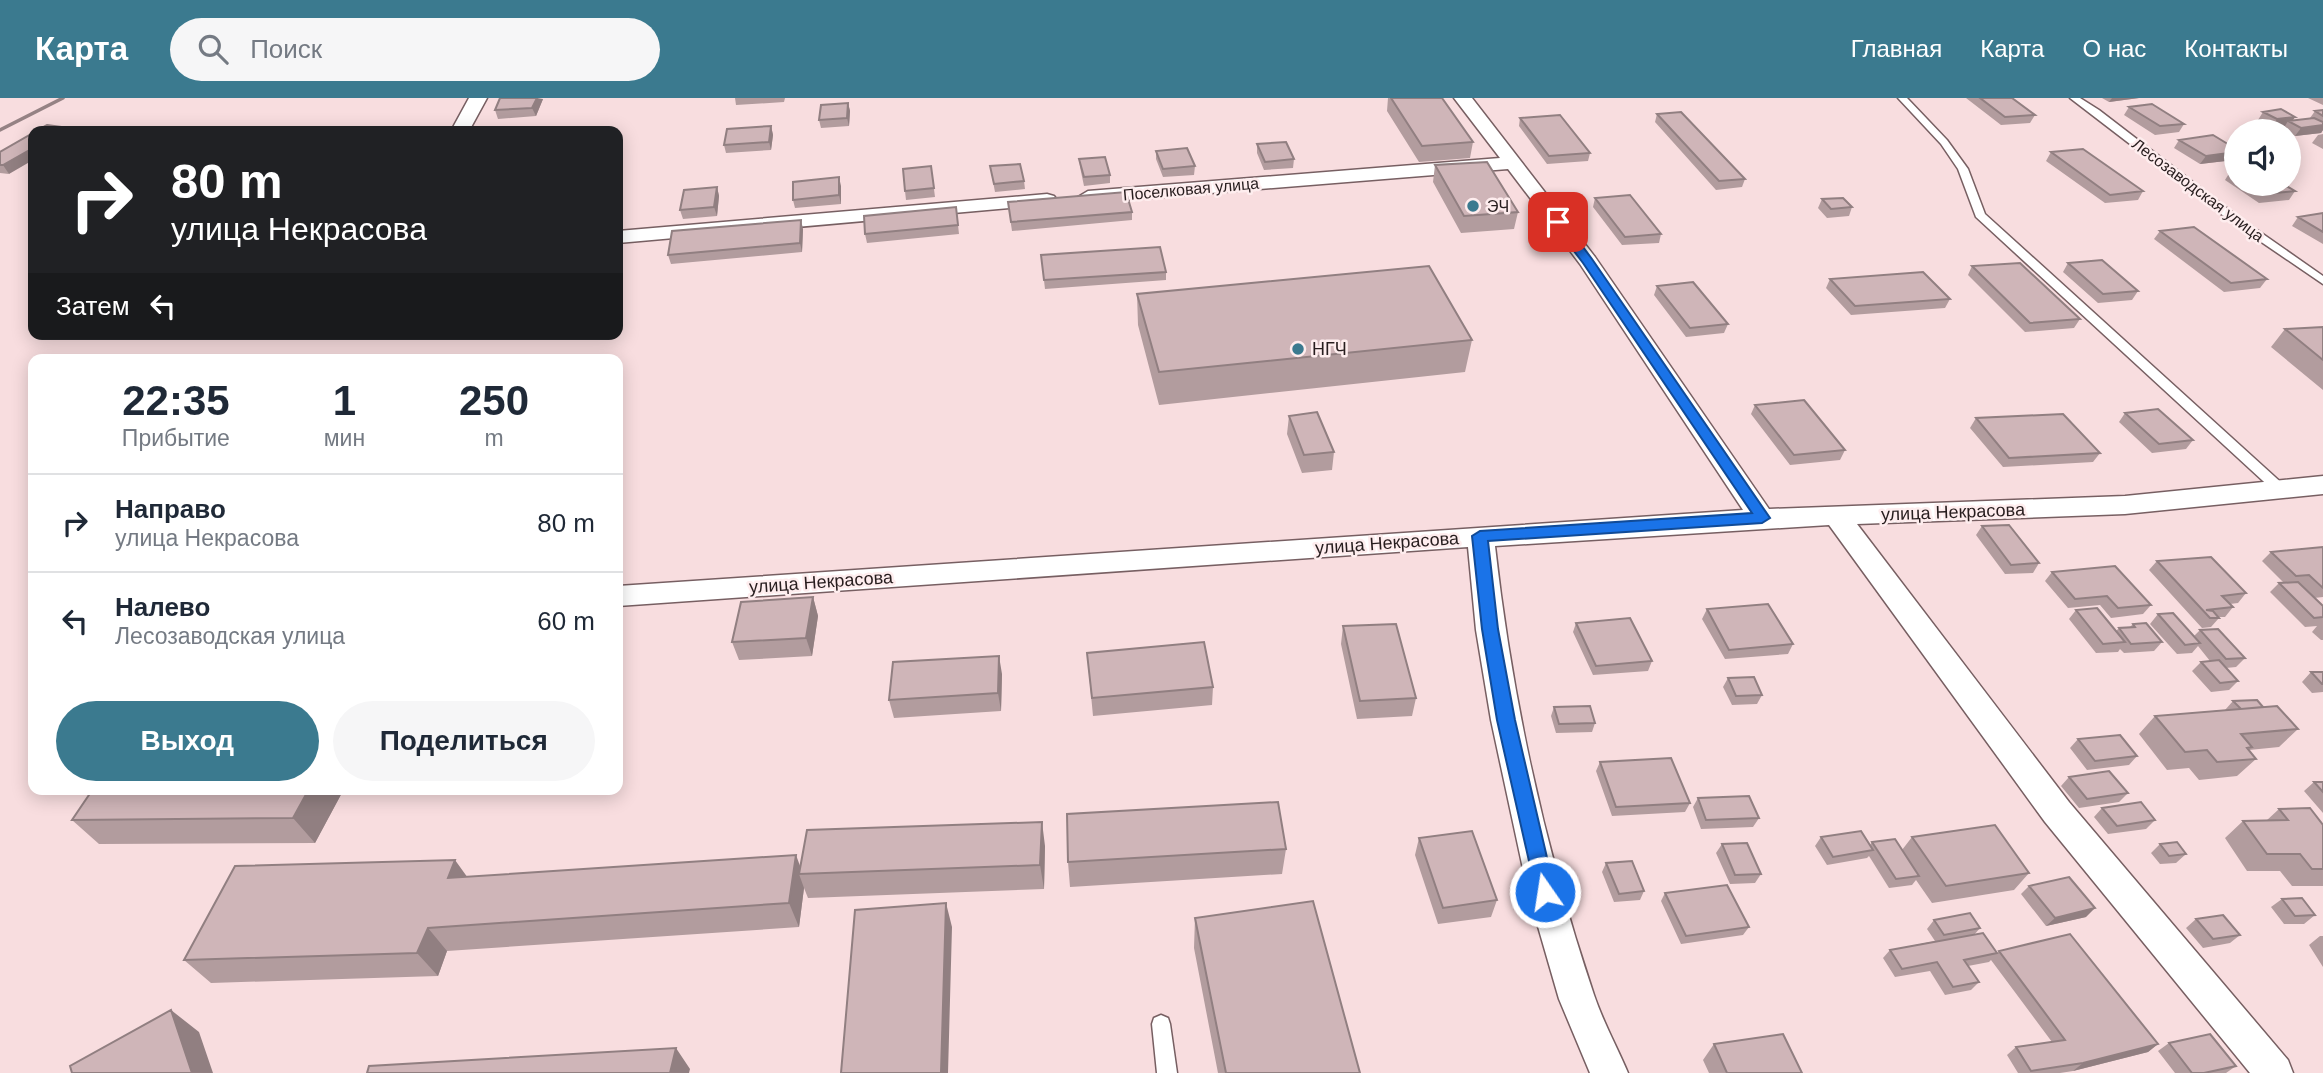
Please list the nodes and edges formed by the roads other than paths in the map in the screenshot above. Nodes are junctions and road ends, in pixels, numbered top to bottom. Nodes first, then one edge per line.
1 (478, 98) edge
2 (1463, 98) edge
3 (1902, 98) edge
4 (2074, 98) edge
5 (463, 126) edge
6 (1513, 163) junction
7 (623, 237) edge
8 (2323, 281) edge
9 (2323, 485) edge
10 (2280, 489) junction
11 (1837, 516) junction
12 (1762, 518) junction
13 (1480, 536) junction
14 (623, 596) edge
15 (1161, 1024) dead end
16 (1167, 1073) edge
17 (1609, 1073) edge
18 (2274, 1073) edge

1 - 5 street
2 - 6 street
3 - 10 lane
4 - 8 lane, Лесозаводская улица
6 - 7 street, Поселковая улица
6 - 12 street
9 - 10 street, улица Некрасова
10 - 11 street, улица Некрасова
11 - 12 street, улица Некрасова
11 - 18 street
12 - 13 street, улица Некрасова
13 - 14 street, улица Некрасова
13 - 17 street
15 - 16 lane

